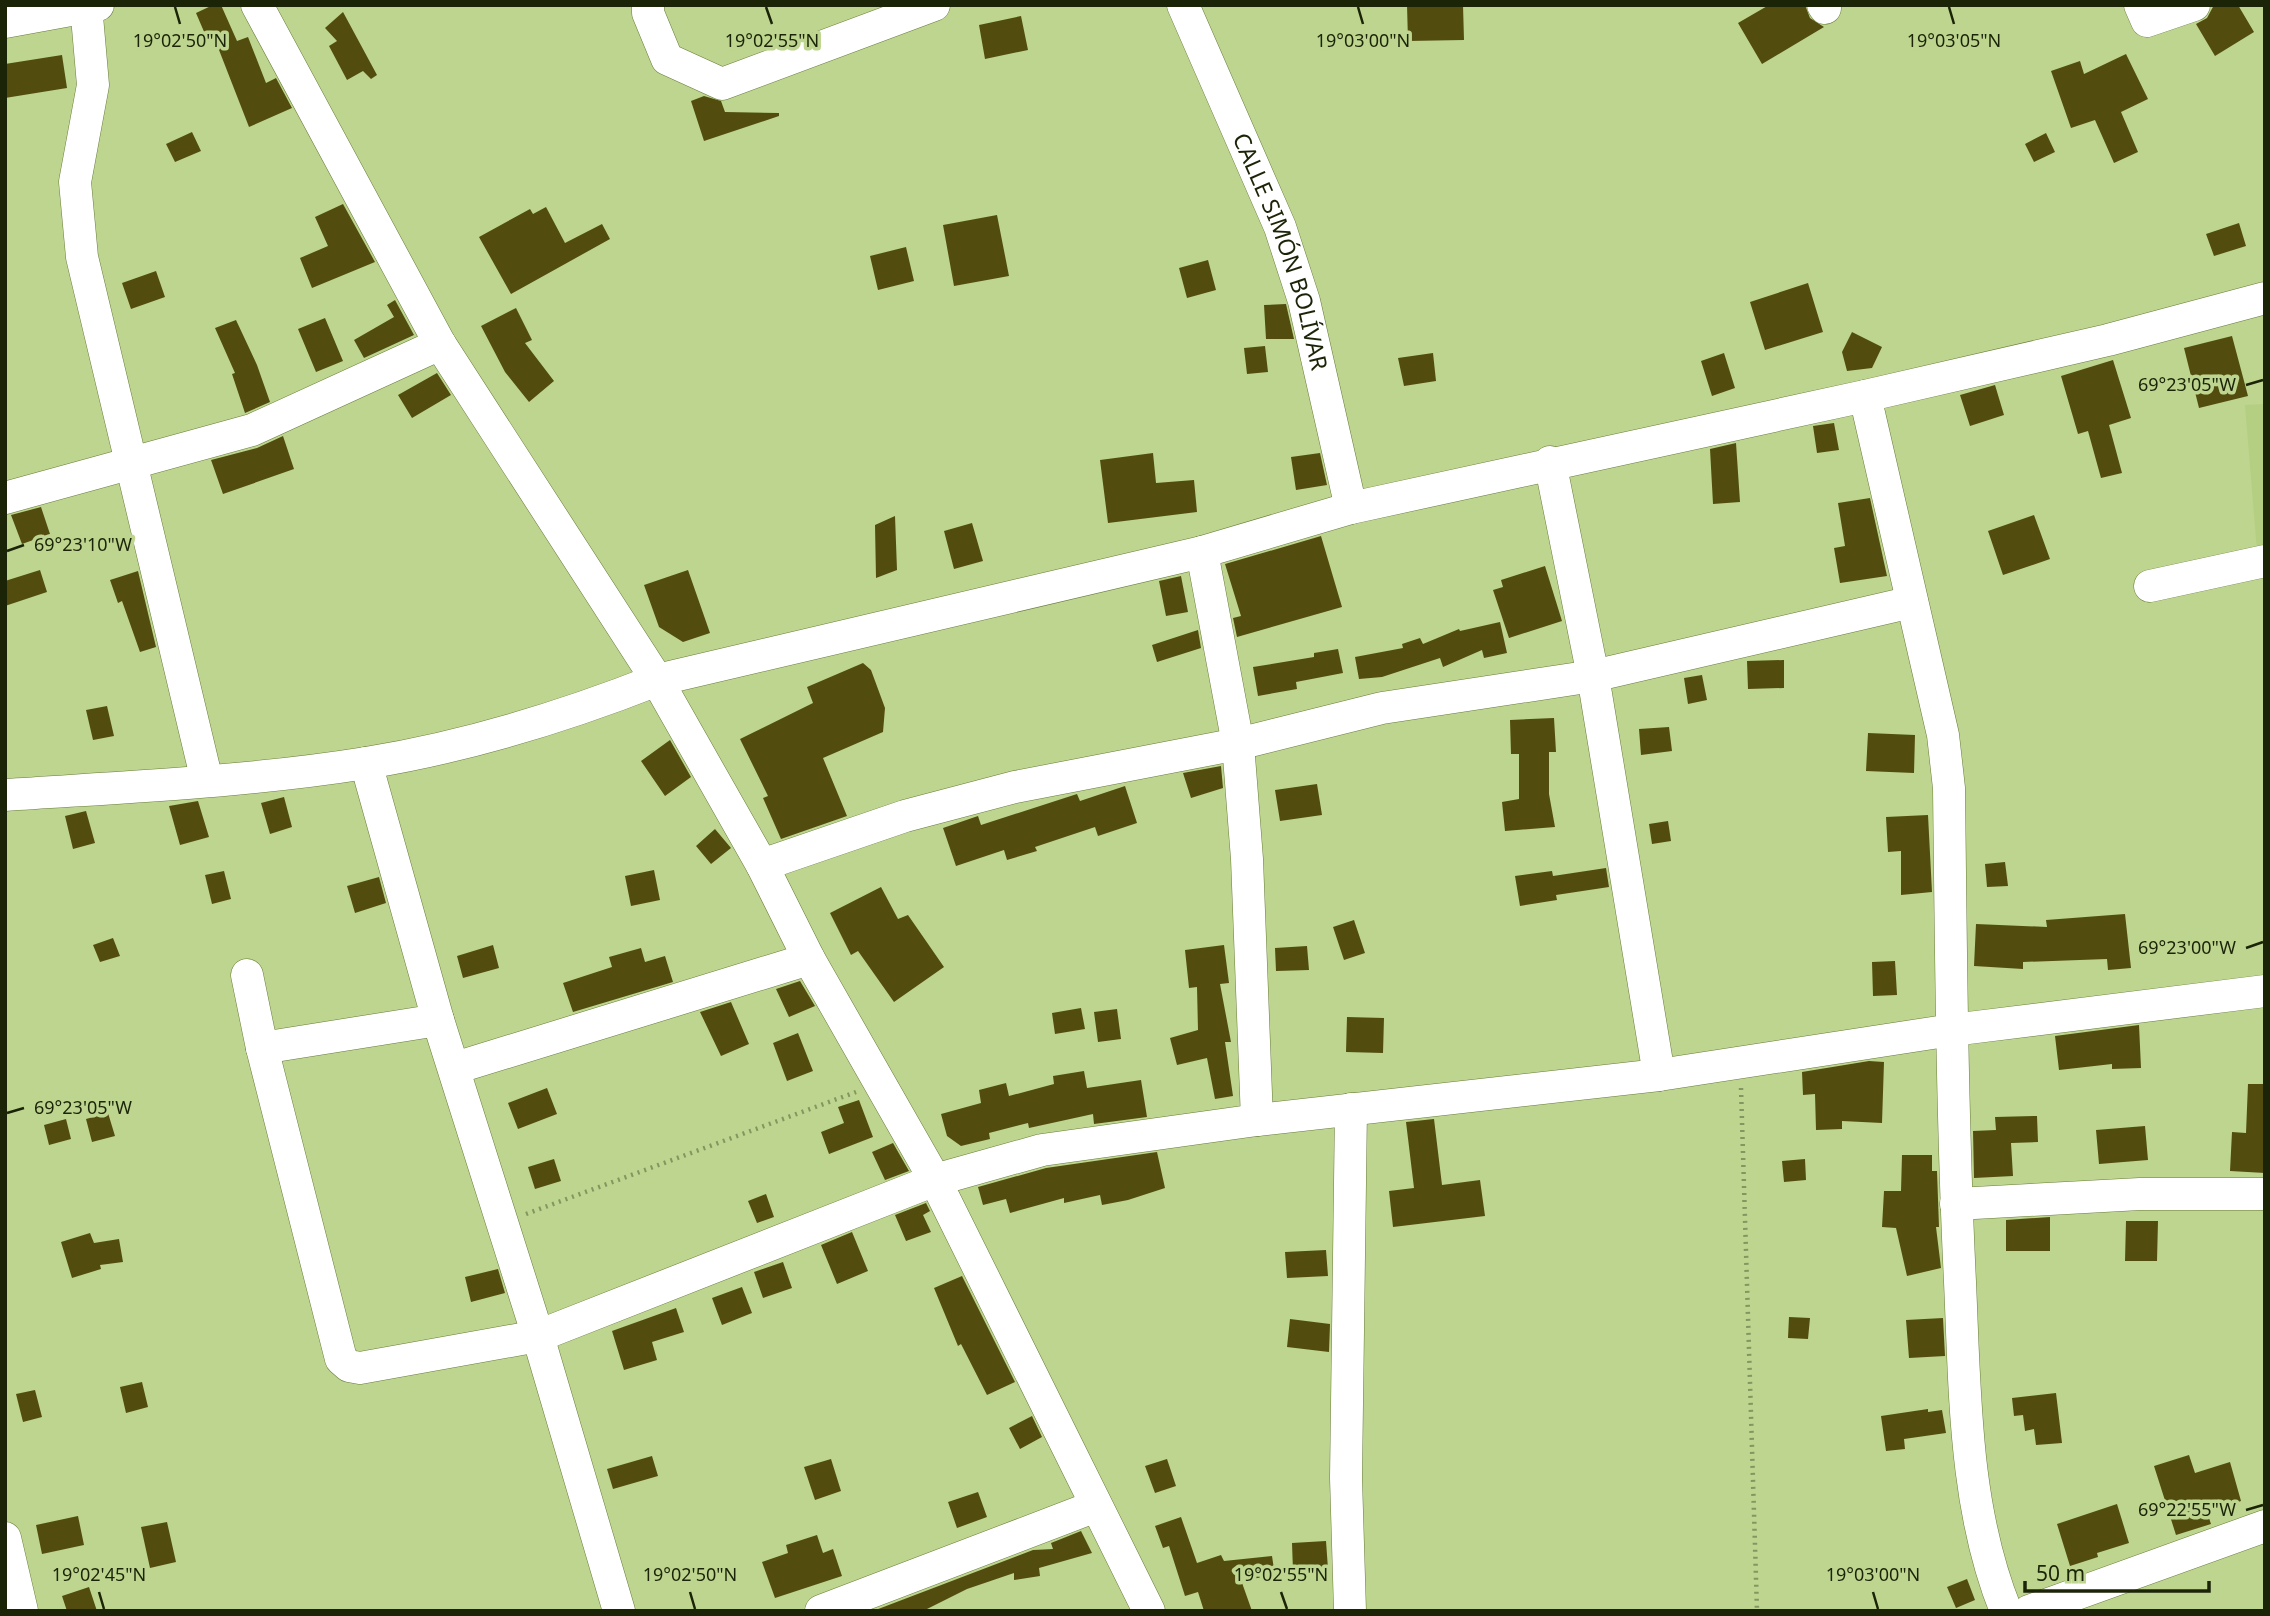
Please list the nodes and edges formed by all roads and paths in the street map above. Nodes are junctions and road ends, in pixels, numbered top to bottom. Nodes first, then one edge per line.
1 (257, 5) edge
2 (648, 5) edge
3 (934, 5) edge
4 (1183, 5) edge
5 (2140, 5) edge
6 (2194, 5) edge
7 (90, 6) edge
8 (5, 22) edge
9 (2265, 298) edge
10 (440, 344) junction
11 (1865, 397) junction
12 (129, 462) junction
13 (1550, 462) junction
14 (5, 498) edge
15 (1351, 508) junction
16 (1202, 552) junction
17 (2265, 561) edge
18 (2150, 586) dead end
19 (1912, 602) junction
20 (1593, 676) junction
21 (657, 680) junction
22 (1238, 744) junction
23 (366, 763) junction
24 (207, 781) junction
25 (5, 795) edge
26 (762, 865) junction
27 (809, 959) junction
28 (247, 975) dead end
29 (2265, 991) edge
30 (438, 1020) junction
31 (1952, 1030) junction
32 (262, 1048) junction
33 (1740, 1063) junction
34 (455, 1068) junction
35 (1659, 1075) junction
36 (880, 1083) junction
37 (1351, 1110) junction
38 (1257, 1119) junction
39 (935, 1180) junction
40 (2265, 1194) edge
41 (1956, 1204) junction
42 (503, 1222) junction
43 (538, 1336) junction
44 (1096, 1506) junction
45 (2265, 1526) edge
46 (5, 1538) edge
47 (22, 1611) edge
48 (620, 1611) edge
49 (821, 1611) edge
50 (1149, 1611) edge
51 (1350, 1611) edge
52 (1757, 1611) edge
53 (2006, 1611) edge
54 (2029, 1611) edge

1 - 10 street
2 - 3 street
4 - 15 street, CALLE SIMÓN BOLÍVAR
5 - 6 street
7 - 8 street
7 - 12 street
9 - 11 street
10 - 12 street
10 - 21 street
11 - 13 street
11 - 19 street
12 - 14 street
12 - 24 street
13 - 15 street
13 - 20 street
15 - 16 street
16 - 21 street
16 - 22 street
17 - 18 street
19 - 20 street
19 - 31 street
20 - 22 street
20 - 35 street
21 - 23 street
21 - 26 street
22 - 26 street
22 - 38 street
23 - 24 street
23 - 30 street
24 - 25 street
26 - 27 street
27 - 34 street
27 - 36 street
28 - 32 street
29 - 31 street
30 - 32 street
30 - 34 street
31 - 33 street
31 - 41 street
32 - 43 street
33 - 35 street
33 - 52 path
34 - 42 street
35 - 37 street
36 - 39 street
36 - 42 path
37 - 38 street
37 - 51 street
38 - 39 street
39 - 43 street
39 - 44 street
40 - 41 street
41 - 53 street
42 - 43 street
43 - 48 street
44 - 49 street
44 - 50 street
45 - 54 street
46 - 47 street

